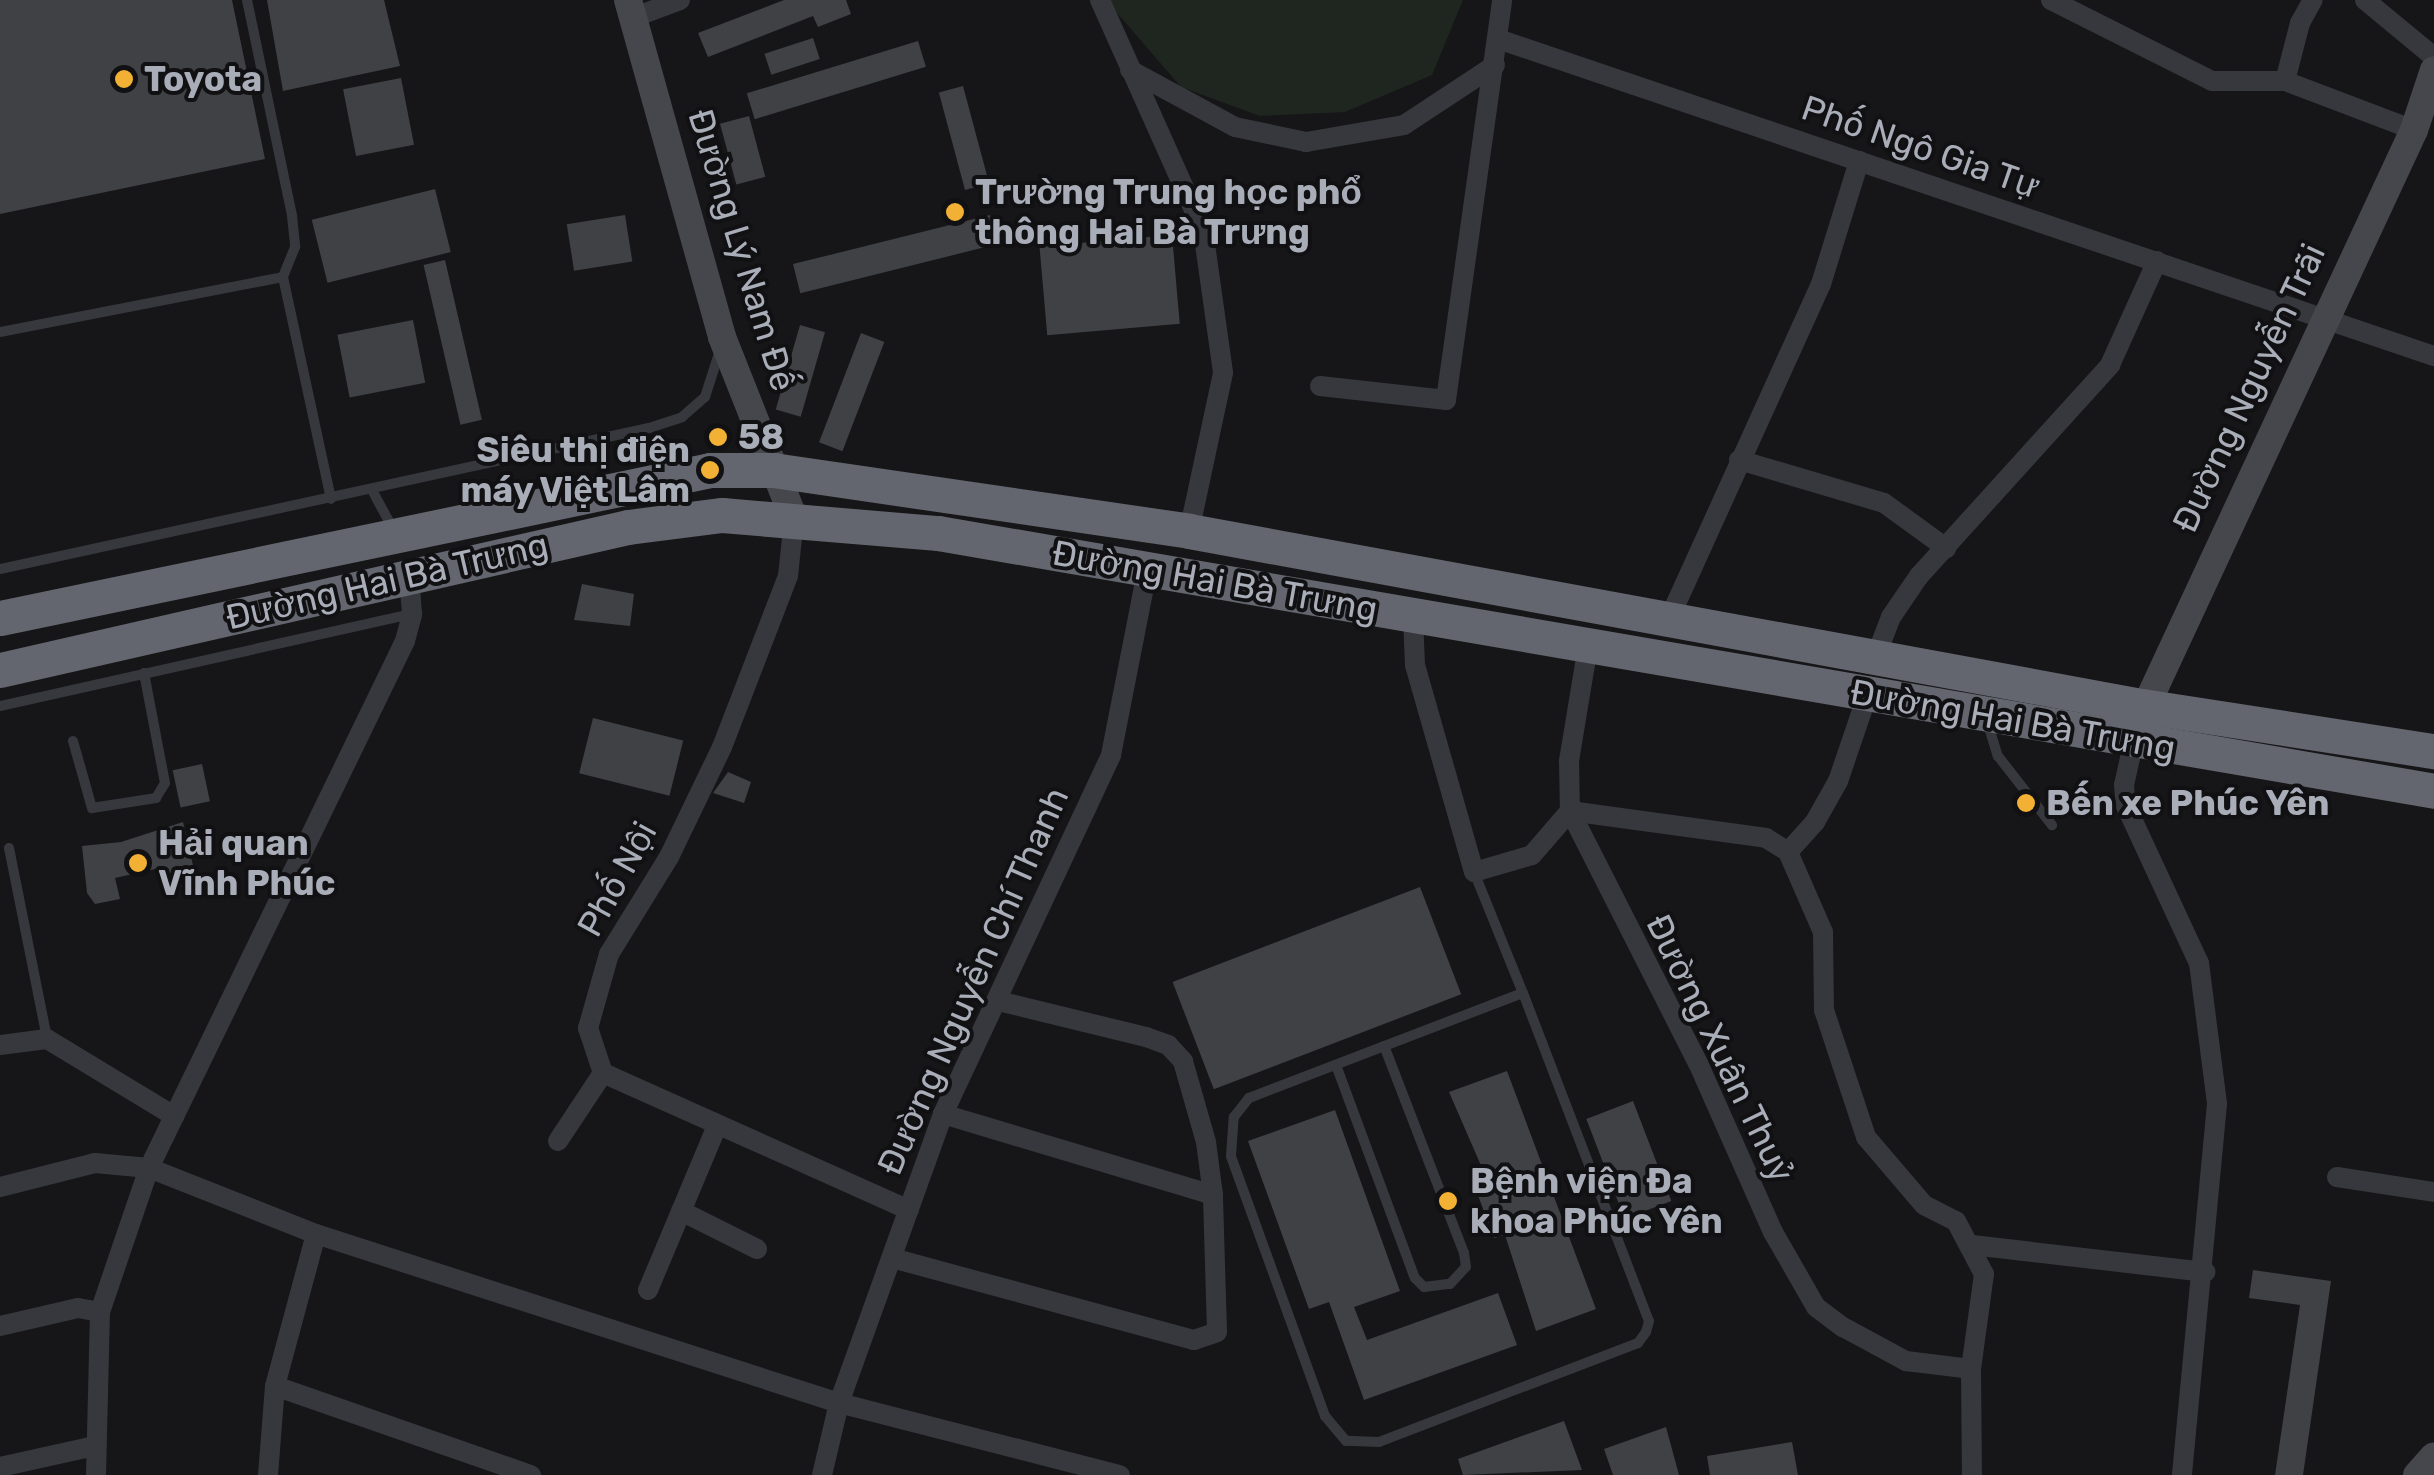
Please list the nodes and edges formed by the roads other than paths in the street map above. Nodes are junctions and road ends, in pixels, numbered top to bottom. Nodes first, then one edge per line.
1 (247, 0) edge
2 (680, 0) edge
3 (1100, 0) edge
4 (1502, 0) edge
5 (2052, 0) edge
6 (2313, 0) edge
7 (2364, 0) edge
8 (631, 8) edge
9 (1498, 40) junction
10 (2434, 57) edge
11 (1495, 64) junction
12 (1130, 70) junction
13 (2434, 70) edge
14 (2285, 81) junction
15 (2414, 130) junction
16 (1859, 161) junction
17 (2157, 261) junction
18 (283, 277) junction
19 (2323, 318) junction
20 (0, 332) edge
21 (722, 337) junction
22 (2434, 356) edge
23 (1320, 386) dead end
24 (1739, 460) junction
25 (773, 470) junction
26 (372, 490) junction
27 (331, 499) junction
28 (794, 519) junction
29 (1188, 531) junction
30 (396, 535) junction
31 (1946, 548) junction
32 (1148, 567) junction
33 (0, 568) edge
34 (409, 574) junction
35 (1420, 574) junction
36 (412, 614) junction
37 (1413, 617) junction
38 (0, 618) edge
39 (1669, 619) junction
40 (1588, 646) junction
41 (1876, 656) junction
42 (0, 670) edge
43 (144, 673) junction
44 (1868, 696) junction
45 (0, 706) edge
46 (1986, 715) junction
47 (2138, 723) junction
48 (73, 741) dead end
49 (2434, 752) edge
50 (2434, 791) edge
51 (1570, 811) junction
52 (2052, 825) dead end
53 (9, 848) dead end
54 (1788, 852) junction
55 (1474, 872) junction
56 (1524, 993) junction
57 (998, 1001) junction
58 (47, 1040) junction
59 (0, 1045) edge
60 (1384, 1046) junction
61 (1336, 1065) junction
62 (603, 1072) junction
63 (943, 1114) junction
64 (174, 1116) junction
65 (717, 1126) junction
66 (558, 1141) dead end
67 (149, 1168) junction
68 (2336, 1177) dead end
69 (0, 1188) edge
70 (2434, 1192) edge
71 (1213, 1195) junction
72 (908, 1210) junction
73 (682, 1211) junction
74 (316, 1234) junction
75 (1972, 1245) junction
76 (757, 1249) dead end
77 (892, 1258) junction
78 (2204, 1272) junction
79 (648, 1290) dead end
80 (100, 1312) junction
81 (0, 1326) edge
82 (1970, 1369) junction
83 (275, 1386) junction
84 (840, 1403) junction
85 (96, 1446) junction
86 (2434, 1456) edge
87 (0, 1467) edge
88 (1968, 1474) edge
89 (96, 1475) edge
90 (268, 1475) edge
91 (531, 1475) edge
92 (822, 1475) edge
93 (1120, 1475) edge
94 (2182, 1475) edge
95 (2417, 1475) edge

1 - 18 lane
2 - 8 street
3 - 12 street
4 - 9 street
5 - 14 street
6 - 14 street
7 - 10 street
8 - 21 street, Đường Lý Nam Đế
9 - 11 street
9 - 16 street, Phố Ngô Gia Tự
11 - 12 street
11 - 23 street
12 - 29 street
13 - 15 street, Đường Nguyễn Trãi
14 - 15 street
15 - 19 street, Đường Nguyễn Trãi
16 - 17 street, Phố Ngô Gia Tự
16 - 24 street
17 - 19 street, Phố Ngô Gia Tự
17 - 31 street
18 - 20 lane
18 - 27 lane
19 - 22 street, Phố Ngô Gia Tự
19 - 47 street, Đường Nguyễn Trãi
21 - 25 street, Đường Lý Nam Đế
21 - 26 lane
24 - 31 street
24 - 39 street
25 - 28 street, Đường Lý Nam Đế
25 - 29 highway, Đường Hai Bà Trưng
25 - 30 highway, Đường Hai Bà Trưng
26 - 27 lane
26 - 30 lane
27 - 33 lane
28 - 32 highway, Đường Hai Bà Trưng
28 - 34 highway, Đường Hai Bà Trưng
28 - 62 street, Phố Nội
29 - 35 highway, Đường Hai Bà Trưng
30 - 34 highway
30 - 38 highway, Đường Hai Bà Trưng
31 - 41 street
32 - 37 highway, Đường Hai Bà Trưng
32 - 57 street, Đường Nguyễn Chí Thanh
34 - 36 street
34 - 42 highway, Đường Hai Bà Trưng
35 - 37 highway
35 - 39 highway, Đường Hai Bà Trưng
36 - 43 lane
36 - 64 street
37 - 40 highway, Đường Hai Bà Trưng
37 - 55 street
39 - 41 highway, Đường Hai Bà Trưng
40 - 44 highway, Đường Hai Bà Trưng
40 - 51 street, Đường Xuân Thuỷ
41 - 47 highway, Đường Hai Bà Trưng
43 - 45 lane
43 - 48 lane
44 - 46 highway, Đường Hai Bà Trưng
44 - 54 street
46 - 47 highway, Đường Hai Bà Trưng
46 - 52 lane
47 - 49 highway, Đường Hai Bà Trưng
47 - 50 highway, Đường Hai Bà Trưng
47 - 78 street
51 - 54 street
51 - 55 street
51 - 82 street, Đường Xuân Thuỷ
53 - 58 lane
54 - 75 street
55 - 56 lane
56 - 60 lane
56 - 61 lane
57 - 63 street, Đường Nguyễn Chí Thanh
57 - 71 street
58 - 59 street
58 - 64 street
60 - 61 lane
60 - 61 lane
62 - 65 street
62 - 66 street
63 - 71 street
63 - 72 street, Đường Nguyễn Chí Thanh
64 - 67 street
65 - 72 street
65 - 73 street
67 - 69 street
67 - 74 street
67 - 80 street
68 - 70 street
71 - 77 street
72 - 77 street, Đường Nguyễn Chí Thanh
73 - 76 street
73 - 79 street
74 - 83 street
74 - 84 street
75 - 78 street
75 - 82 street
77 - 84 street, Đường Nguyễn Chí Thanh
78 - 94 street
80 - 81 street
80 - 85 street
82 - 88 street
83 - 90 street
83 - 91 street
84 - 92 street, Đường Nguyễn Chí Thanh
84 - 93 street
85 - 87 street
85 - 89 street
86 - 95 street

